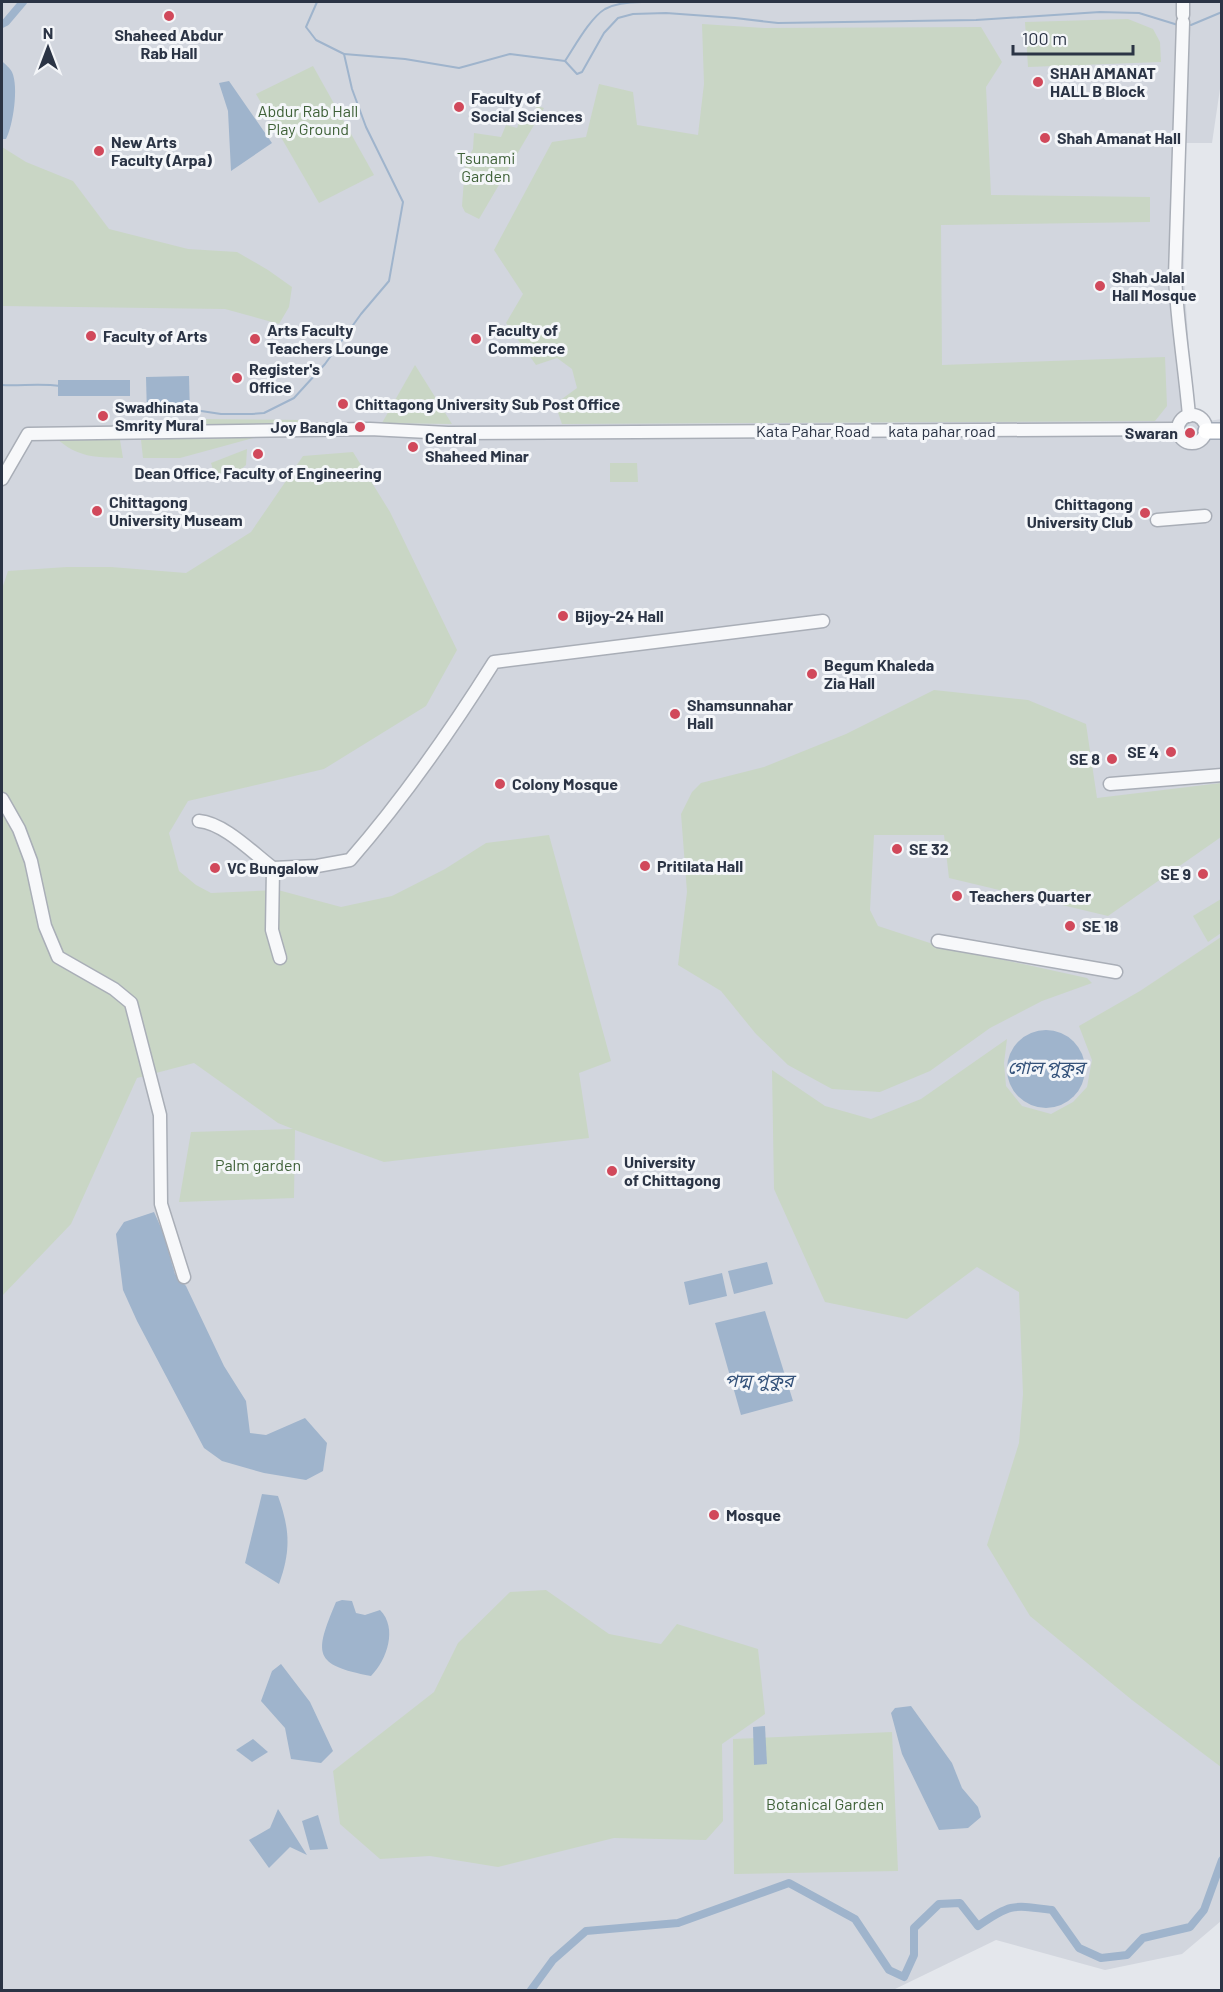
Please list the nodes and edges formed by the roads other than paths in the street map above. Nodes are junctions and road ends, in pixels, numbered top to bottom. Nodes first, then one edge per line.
1 (1184, 2) edge
2 (1189, 416) junction
3 (1178, 429) junction
4 (1161, 430) dead end
5 (1206, 431) junction
6 (1221, 431) edge
7 (471, 433) junction
8 (2, 479) edge
9 (1205, 516) dead end
10 (1157, 520) dead end
11 (823, 621) dead end
12 (1221, 775) edge
13 (1110, 784) dead end
14 (2, 799) edge
15 (199, 821) dead end
16 (273, 868) junction
17 (938, 941) dead end
18 (280, 958) dead end
19 (1116, 972) dead end
20 (184, 1277) dead end

1 - 2 street
2 - 3 street
2 - 5 street
3 - 5 street
3 - 7 street, Kata Pahar Road
4 - 7 street, kata pahar road
5 - 6 main road
7 - 8 street, Kata Pahar Road
9 - 10 street
11 - 16 street
12 - 13 street
14 - 20 street
15 - 16 street
16 - 18 street
17 - 19 street

